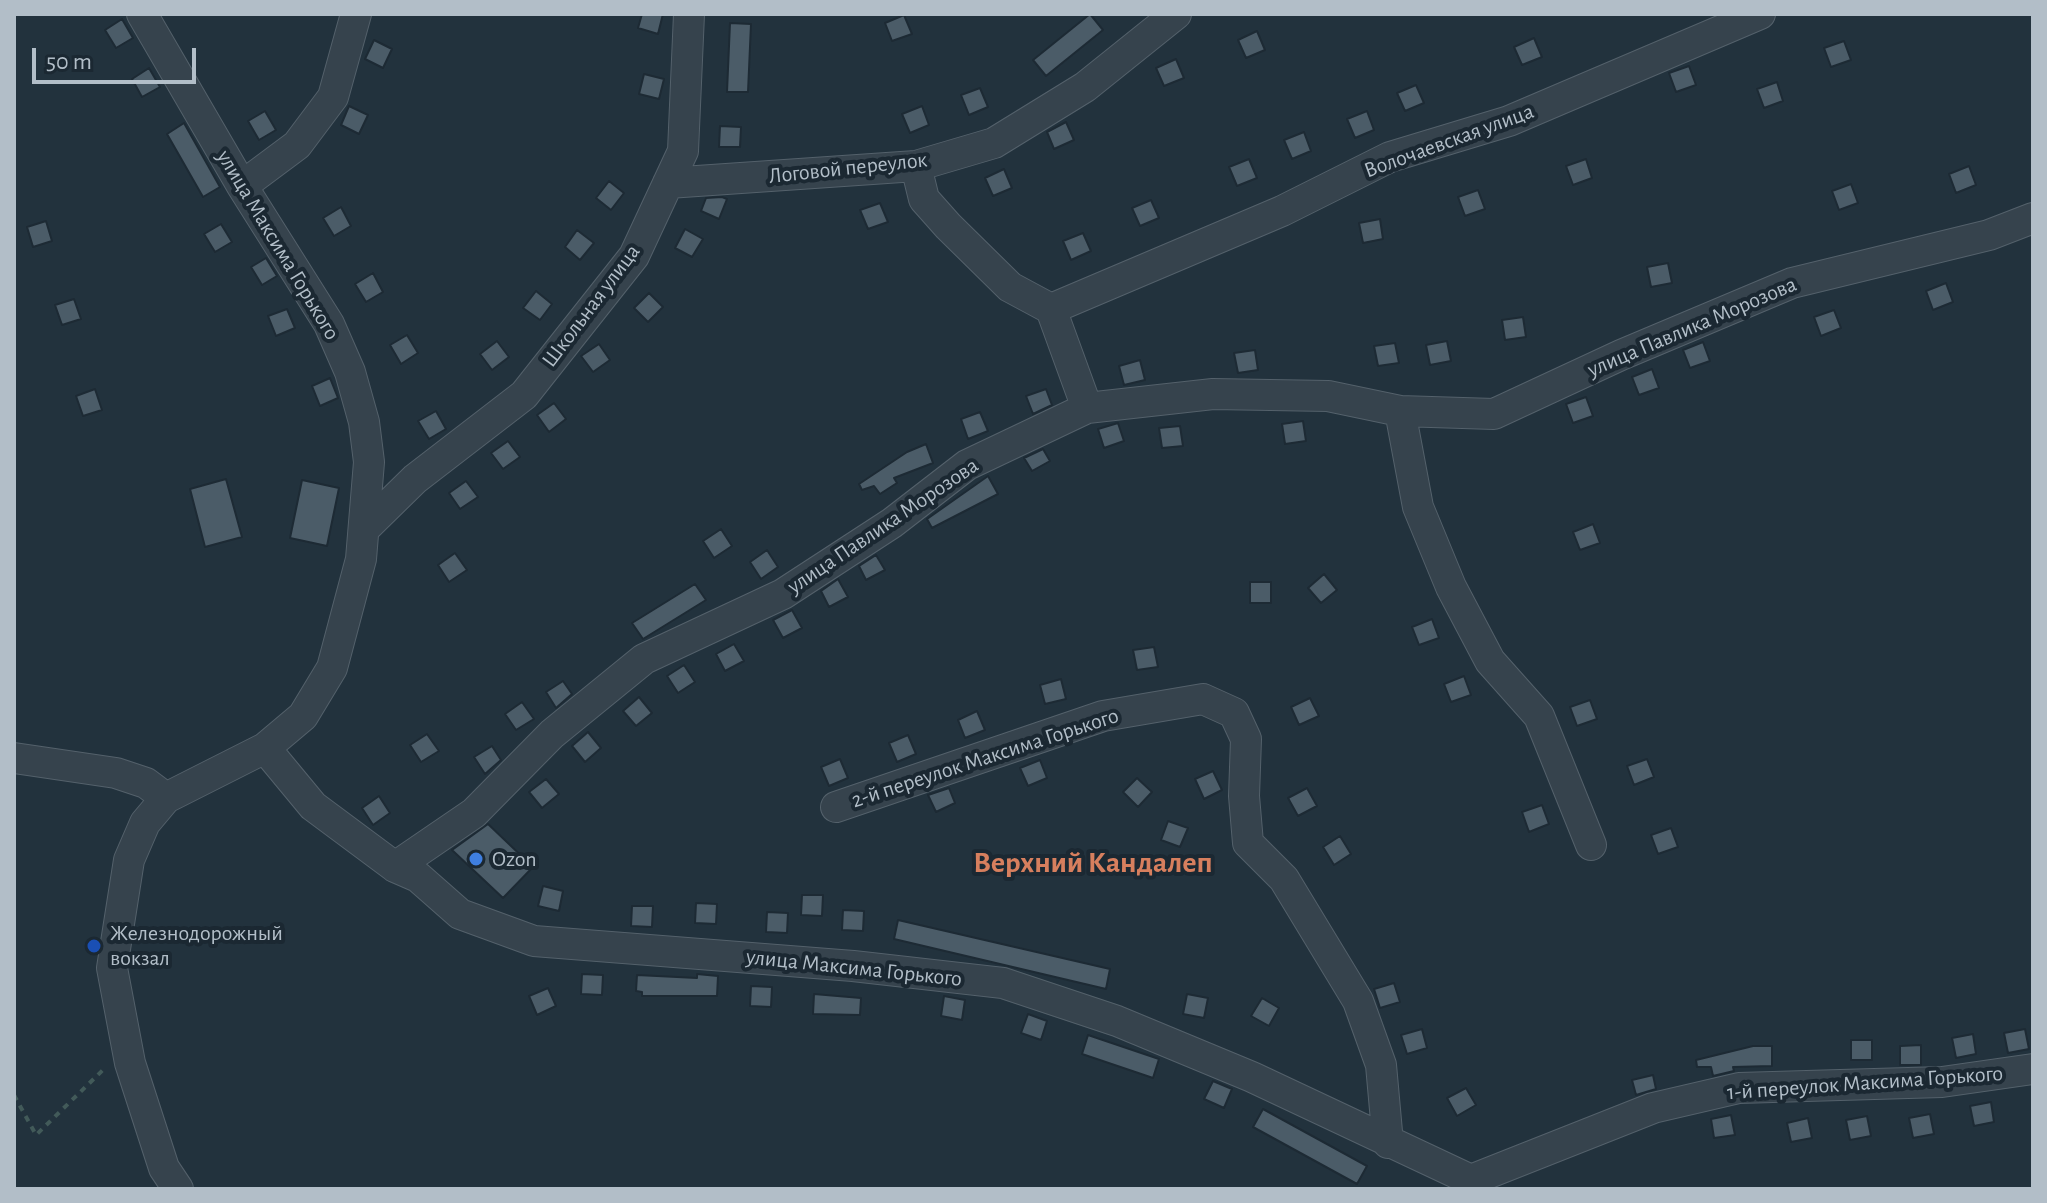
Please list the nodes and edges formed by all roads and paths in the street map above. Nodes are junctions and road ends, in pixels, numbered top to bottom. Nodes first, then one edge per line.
1 (142, 14) edge
2 (356, 14) edge
3 (689, 14) edge
4 (1176, 14) edge
5 (1760, 14) edge
6 (916, 166) junction
7 (668, 183) junction
8 (242, 186) junction
9 (2033, 218) edge
10 (1051, 309) junction
11 (1087, 408) junction
12 (1400, 411) junction
13 (366, 527) junction
14 (265, 748) junction
15 (14, 758) edge
16 (166, 798) junction
17 (836, 807) dead end
18 (1591, 845) dead end
19 (395, 867) junction
20 (127, 1047) junction
21 (2033, 1069) edge
22 (14, 1095) edge
23 (1388, 1143) junction
24 (1474, 1184) edge
25 (178, 1189) edge

1 - 8 street, улица Максима Горького
2 - 8 street
3 - 7 street, Школьная улица
4 - 6 street, Логовой переулок
5 - 10 street, Волочаевская улица
6 - 7 street, Логовой переулок
6 - 10 street
7 - 13 street, Школьная улица
8 - 13 street, улица Максима Горького
9 - 12 street, улица Павлика Морозова
10 - 11 street
11 - 12 street, улица Павлика Морозова
11 - 19 street, улица Павлика Морозова
12 - 18 street
13 - 14 street, улица Максима Горького
14 - 16 street, улица Максима Горького
14 - 19 street, улица Максима Горького
15 - 16 street
16 - 20 street, улица Максима Горького
17 - 23 street, 2-й переулок Максима Горького
19 - 23 street, улица Максима Горького
20 - 22 path
20 - 25 street, улица Максима Горького
21 - 24 street, 1-й переулок Максима Горького
23 - 24 street, улица Максима Горького

